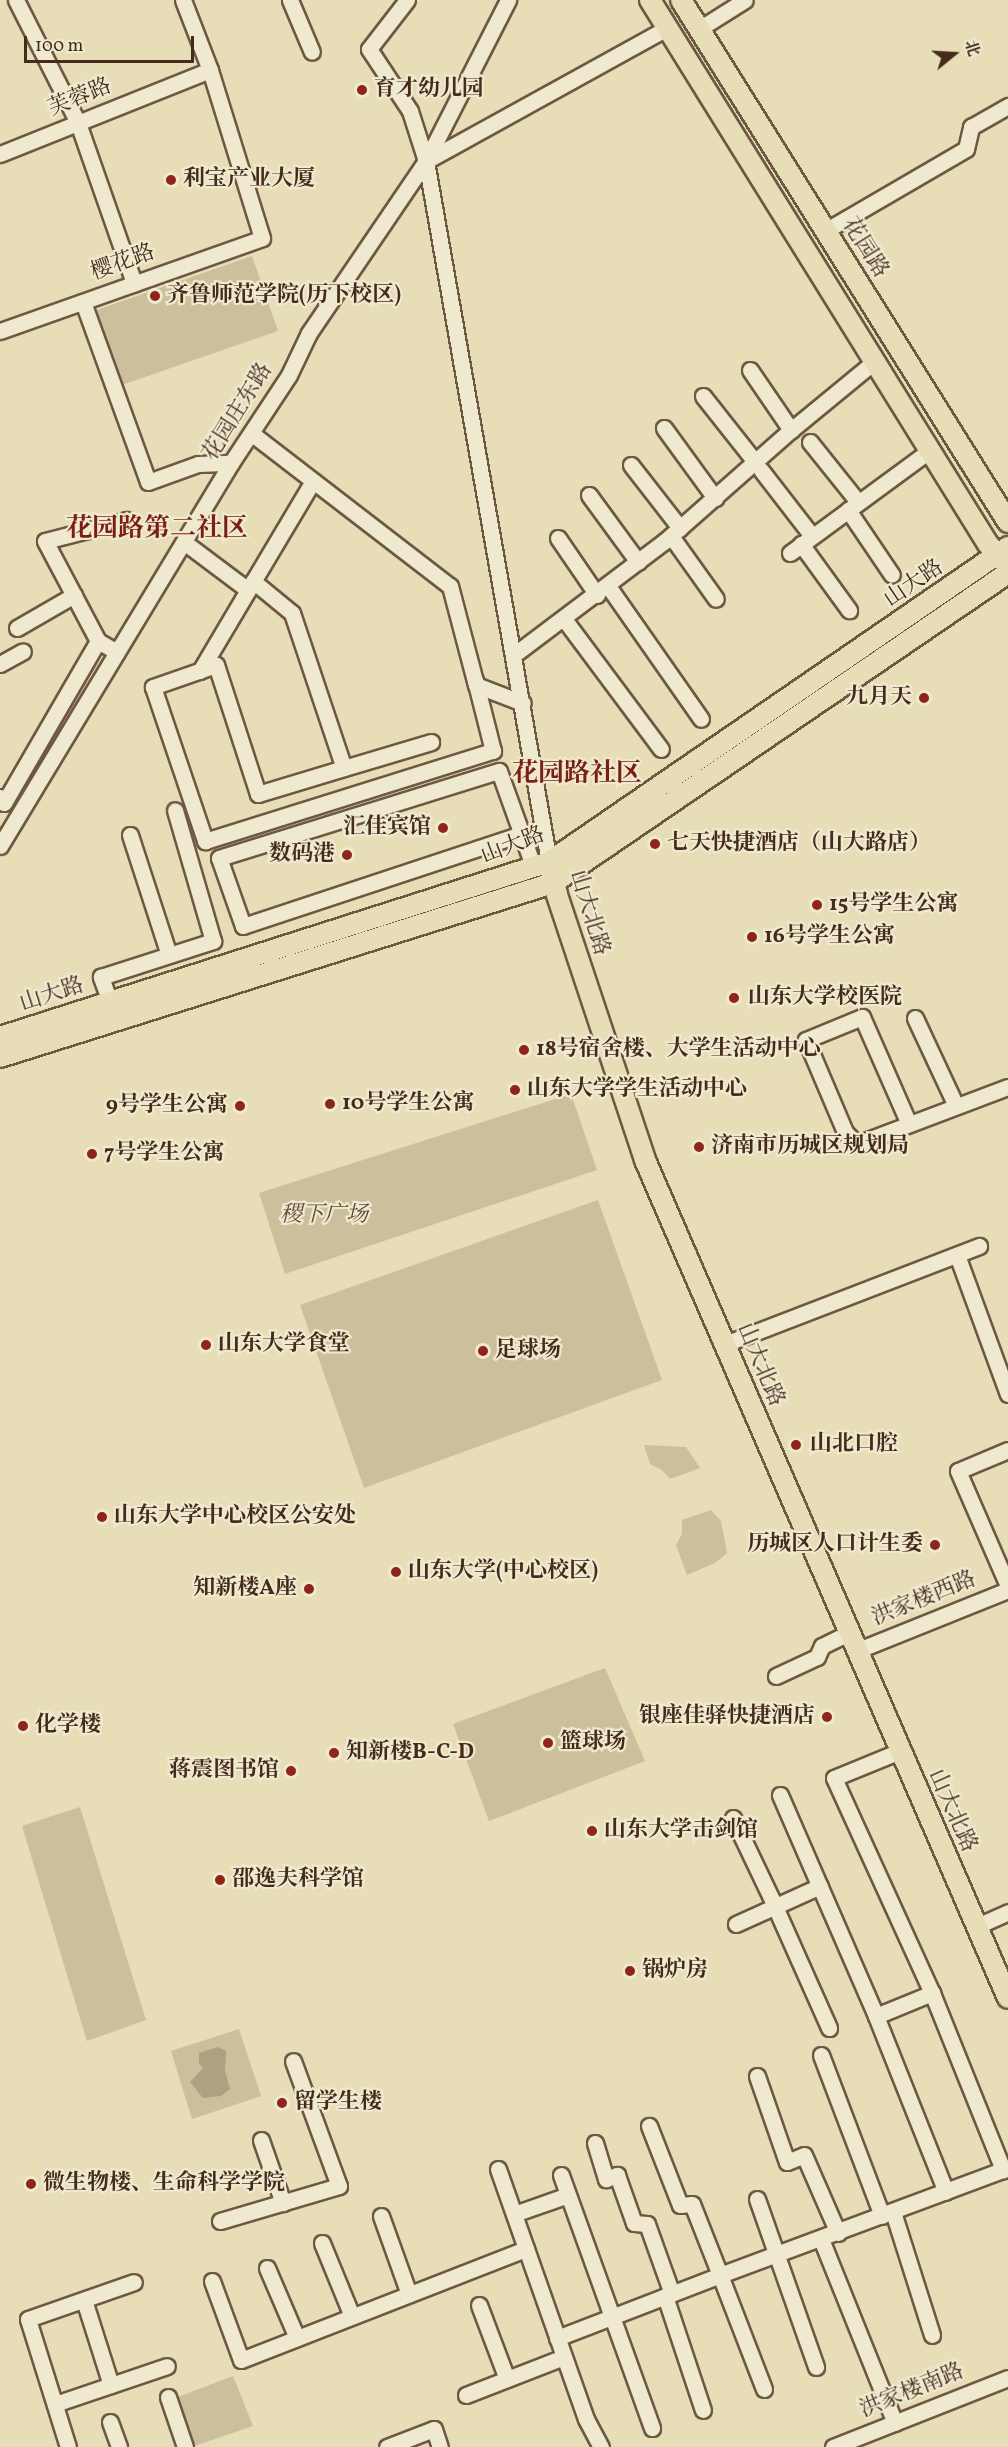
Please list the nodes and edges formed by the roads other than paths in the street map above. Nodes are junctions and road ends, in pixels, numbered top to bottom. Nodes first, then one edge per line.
1 (16, 0) edge
2 (183, 0) edge
3 (290, 0) edge
4 (407, 0) edge
5 (508, 0) edge
6 (650, 0) edge
7 (681, 0) edge
8 (745, 0) edge
9 (667, 28) junction
10 (699, 29) junction
11 (312, 52) dead end
12 (210, 70) junction
13 (1008, 106) edge
14 (78, 123) junction
15 (0, 154) edge
16 (426, 161) junction
17 (825, 231) junction
18 (134, 283) junction
19 (83, 302) junction
20 (0, 331) edge
21 (875, 362) junction
22 (750, 370) dead end
23 (703, 396) dead end
24 (664, 428) dead end
25 (790, 430) junction
26 (251, 433) junction
27 (810, 442) dead end
28 (930, 450) junction
29 (231, 463) junction
30 (631, 465) dead end
31 (758, 466) junction
32 (313, 481) junction
33 (589, 495) dead end
34 (715, 498) junction
35 (853, 506) junction
36 (127, 520) dead end
37 (1008, 522) edge
38 (676, 532) junction
39 (558, 538) dead end
40 (184, 542) junction
41 (801, 544) junction
42 (1005, 556) edge
43 (638, 562) junction
44 (1008, 573) edge
45 (892, 574) dead end
46 (251, 585) junction
47 (602, 590) junction
48 (74, 595) junction
49 (716, 599) dead end
50 (849, 610) dead end
51 (564, 619) junction
52 (17, 628) dead end
53 (98, 641) junction
54 (22, 651) dead end
55 (117, 652) junction
56 (514, 654) junction
57 (0, 664) edge
58 (200, 671) junction
59 (476, 685) junction
60 (523, 703) junction
61 (701, 718) dead end
62 (431, 742) dead end
63 (661, 748) dead end
64 (344, 768) junction
65 (0, 797) edge
66 (175, 810) dead end
67 (521, 834) junction
68 (130, 835) dead end
69 (0, 846) edge
70 (530, 857) dead end
71 (549, 862) junction
72 (556, 882) junction
73 (169, 955) junction
74 (110, 1002) junction
75 (915, 1018) dead end
76 (0, 1037) edge
77 (0, 1057) edge
78 (1008, 1086) edge
79 (956, 1106) junction
80 (909, 1124) junction
81 (979, 1246) dead end
82 (957, 1255) junction
83 (730, 1342) junction
84 (1008, 1394) edge
85 (1008, 1450) edge
86 (1008, 1588) edge
87 (856, 1644) junction
88 (776, 1676) dead end
89 (900, 1751) junction
90 (780, 1795) dead end
91 (733, 1818) dead end
92 (820, 1886) junction
93 (774, 1904) junction
94 (1008, 1912) edge
95 (736, 1924) dead end
96 (979, 1925) junction
97 (1008, 1984) edge
98 (932, 1993) junction
99 (1008, 1998) edge
100 (876, 2016) junction
101 (829, 2028) dead end
102 (821, 2055) dead end
103 (293, 2061) dead end
104 (757, 2076) dead end
105 (649, 2126) dead end
106 (261, 2140) dead end
107 (595, 2143) dead end
108 (498, 2169) dead end
109 (1005, 2169) edge
110 (561, 2175) dead end
111 (946, 2192) junction
112 (568, 2195) junction
113 (757, 2199) dead end
114 (282, 2203) junction
115 (514, 2214) junction
116 (888, 2214) junction
117 (381, 2216) dead end
118 (220, 2222) dead end
119 (838, 2233) junction
120 (821, 2239) junction
121 (322, 2243) dead end
122 (526, 2248) junction
123 (777, 2256) junction
124 (267, 2268) dead end
125 (720, 2275) junction
126 (212, 2281) dead end
127 (134, 2282) dead end
128 (409, 2294) junction
129 (668, 2295) junction
130 (84, 2300) junction
131 (479, 2305) dead end
132 (352, 2316) junction
133 (613, 2316) junction
134 (932, 2335) dead end
135 (297, 2338) junction
136 (559, 2347) junction
137 (167, 2366) dead end
138 (816, 2367) dead end
139 (1008, 2378) edge
140 (507, 2379) junction
141 (111, 2385) junction
142 (764, 2389) dead end
143 (466, 2395) dead end
144 (168, 2397) dead end
145 (55, 2404) junction
146 (704, 2410) dead end
147 (110, 2422) dead end
148 (895, 2423) junction
149 (652, 2428) dead end
150 (68, 2447) edge
151 (119, 2447) edge
152 (185, 2447) edge
153 (387, 2447) edge
154 (440, 2447) edge
155 (595, 2447) edge
156 (601, 2447) edge
157 (833, 2447) edge

1 - 14 street
2 - 12 street
3 - 11 street
4 - 16 street
5 - 16 street, 花园庄东路
6 - 9 main road
7 - 10 main road, 花园路
8 - 10 street
9 - 16 street
9 - 21 main road
10 - 17 main road, 花园路
12 - 14 street, 芙蓉路
12 - 18 street, 樱花路
13 - 17 street
14 - 15 street, 芙蓉路
14 - 18 street
16 - 26 street, 花园庄东路
16 - 56 street
17 - 37 main road, 花园路
18 - 19 street, 樱花路
19 - 20 street, 樱花路
19 - 29 street
21 - 25 street
21 - 28 main road
22 - 25 street
23 - 31 street
24 - 34 street
25 - 31 street
26 - 29 street, 花园庄东路
26 - 32 street
27 - 35 street
28 - 35 street
28 - 42 main road
29 - 40 street, 花园庄东路
30 - 38 street
31 - 34 street
31 - 41 street
32 - 46 street
32 - 59 street
33 - 43 street
34 - 38 street
35 - 41 street
35 - 45 street
36 - 48 street
38 - 43 street
38 - 49 street
39 - 47 street
40 - 46 street
40 - 55 street, 花园庄东路
41 - 50 street
42 - 71 main road, 山大路
43 - 47 street
44 - 72 main road, 山大路
46 - 58 street
46 - 64 street
47 - 51 street
47 - 61 street
48 - 52 street
48 - 53 street
51 - 56 street
51 - 63 street
53 - 55 street
53 - 65 street
54 - 57 street
55 - 69 street, 花园庄东路
56 - 60 street
58 - 59 street
58 - 64 street
59 - 60 street
60 - 71 street
62 - 64 street
66 - 73 street
67 - 67 street
67 - 70 street
68 - 73 street
71 - 72 main road, 山大北路
71 - 74 main road, 山大路
72 - 77 main road, 山大路
72 - 83 main road, 山大北路
72 - 87 main road, 山大北路
73 - 74 street
74 - 76 main road, 山大路
75 - 79 street
78 - 79 street
79 - 80 street
80 - 80 street
81 - 82 street
82 - 83 street
82 - 84 street
83 - 87 main road, 山大北路
85 - 86 street
86 - 87 street, 洪家楼西路
87 - 88 street, 洪家楼西路
87 - 89 main road, 山大北路
87 - 96 main road, 山大北路
89 - 96 main road, 山大北路
89 - 98 street
90 - 92 street
91 - 93 street
92 - 93 street
92 - 100 street
93 - 95 street
93 - 101 street
94 - 96 street
96 - 97 main road, 山大北路
96 - 99 main road, 山大北路
98 - 100 street
98 - 109 street
100 - 111 street
102 - 116 street
103 - 114 street
104 - 119 street
105 - 125 street
106 - 114 street
107 - 129 street
108 - 115 street
109 - 111 street
110 - 112 street
111 - 116 street
112 - 115 street
112 - 133 street
113 - 123 street
114 - 118 street
115 - 122 street
116 - 119 street
116 - 134 street
117 - 128 street
119 - 120 street
120 - 123 street
120 - 148 street
121 - 132 street
122 - 128 street
122 - 136 street
123 - 125 street
123 - 138 street
124 - 135 street
125 - 129 street
125 - 142 street
126 - 135 street
127 - 130 street
128 - 132 street
129 - 133 street
129 - 146 street
130 - 141 street
130 - 145 street
131 - 140 street
132 - 135 street
133 - 136 street
133 - 149 street
136 - 140 street
136 - 155 street
136 - 156 street
137 - 141 street
139 - 148 street, 洪家楼南路
140 - 143 street
141 - 145 street
144 - 152 street
145 - 150 street
147 - 151 street
148 - 157 street, 洪家楼南路
153 - 154 street

